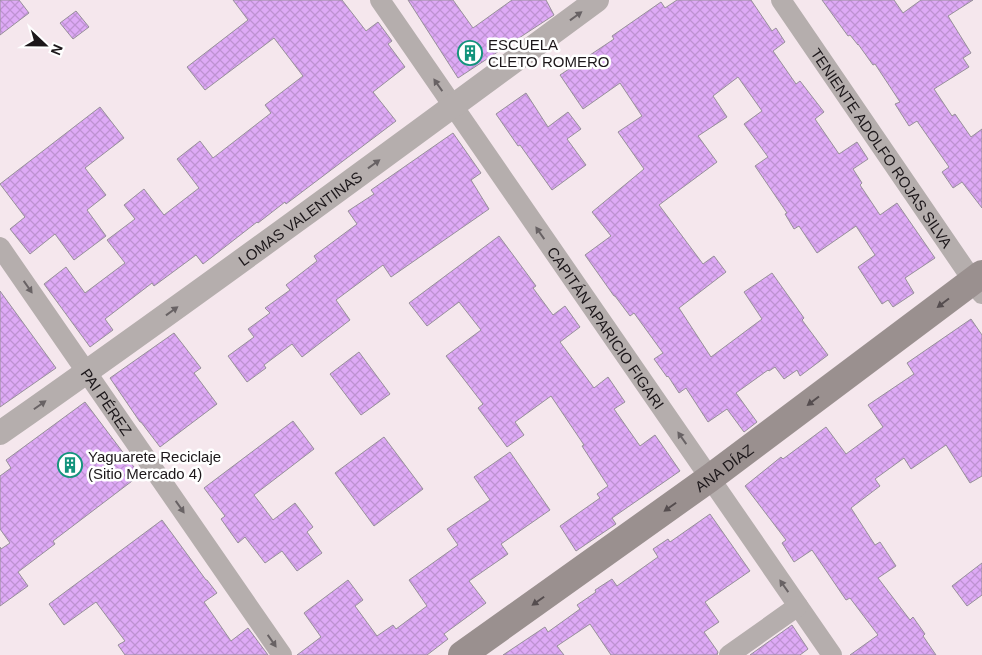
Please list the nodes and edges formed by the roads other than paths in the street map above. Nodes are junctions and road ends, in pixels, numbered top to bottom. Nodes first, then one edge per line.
1 (380, 0) edge
2 (596, 0) edge
3 (781, 0) edge
4 (453, 106) junction
5 (0, 247) edge
6 (979, 283) edge
7 (87, 372) junction
8 (0, 433) edge
9 (710, 478) junction
10 (798, 606) junction
11 (282, 655) edge
12 (462, 655) edge
13 (729, 655) edge
14 (832, 655) edge

4 -> 1 street, CAPITÁN APARICIO FIGARI
4 -> 2 street, LOMAS VALENTINAS
3 - 6 street, TENIENTE ADOLFO ROJAS SILVA
7 -> 4 street, LOMAS VALENTINAS
9 -> 4 street, CAPITÁN APARICIO FIGARI
5 -> 7 street, PAI PÉREZ
6 -> 9 main road, ANA DÍAZ
8 -> 7 street, LOMAS VALENTINAS
7 -> 11 street, PAI PÉREZ
10 -> 9 street, CAPITÁN APARICIO FIGARI
9 -> 12 main road, ANA DÍAZ
10 - 13 street
10 - 14 street, CAPITÁN APARICIO FIGARI

